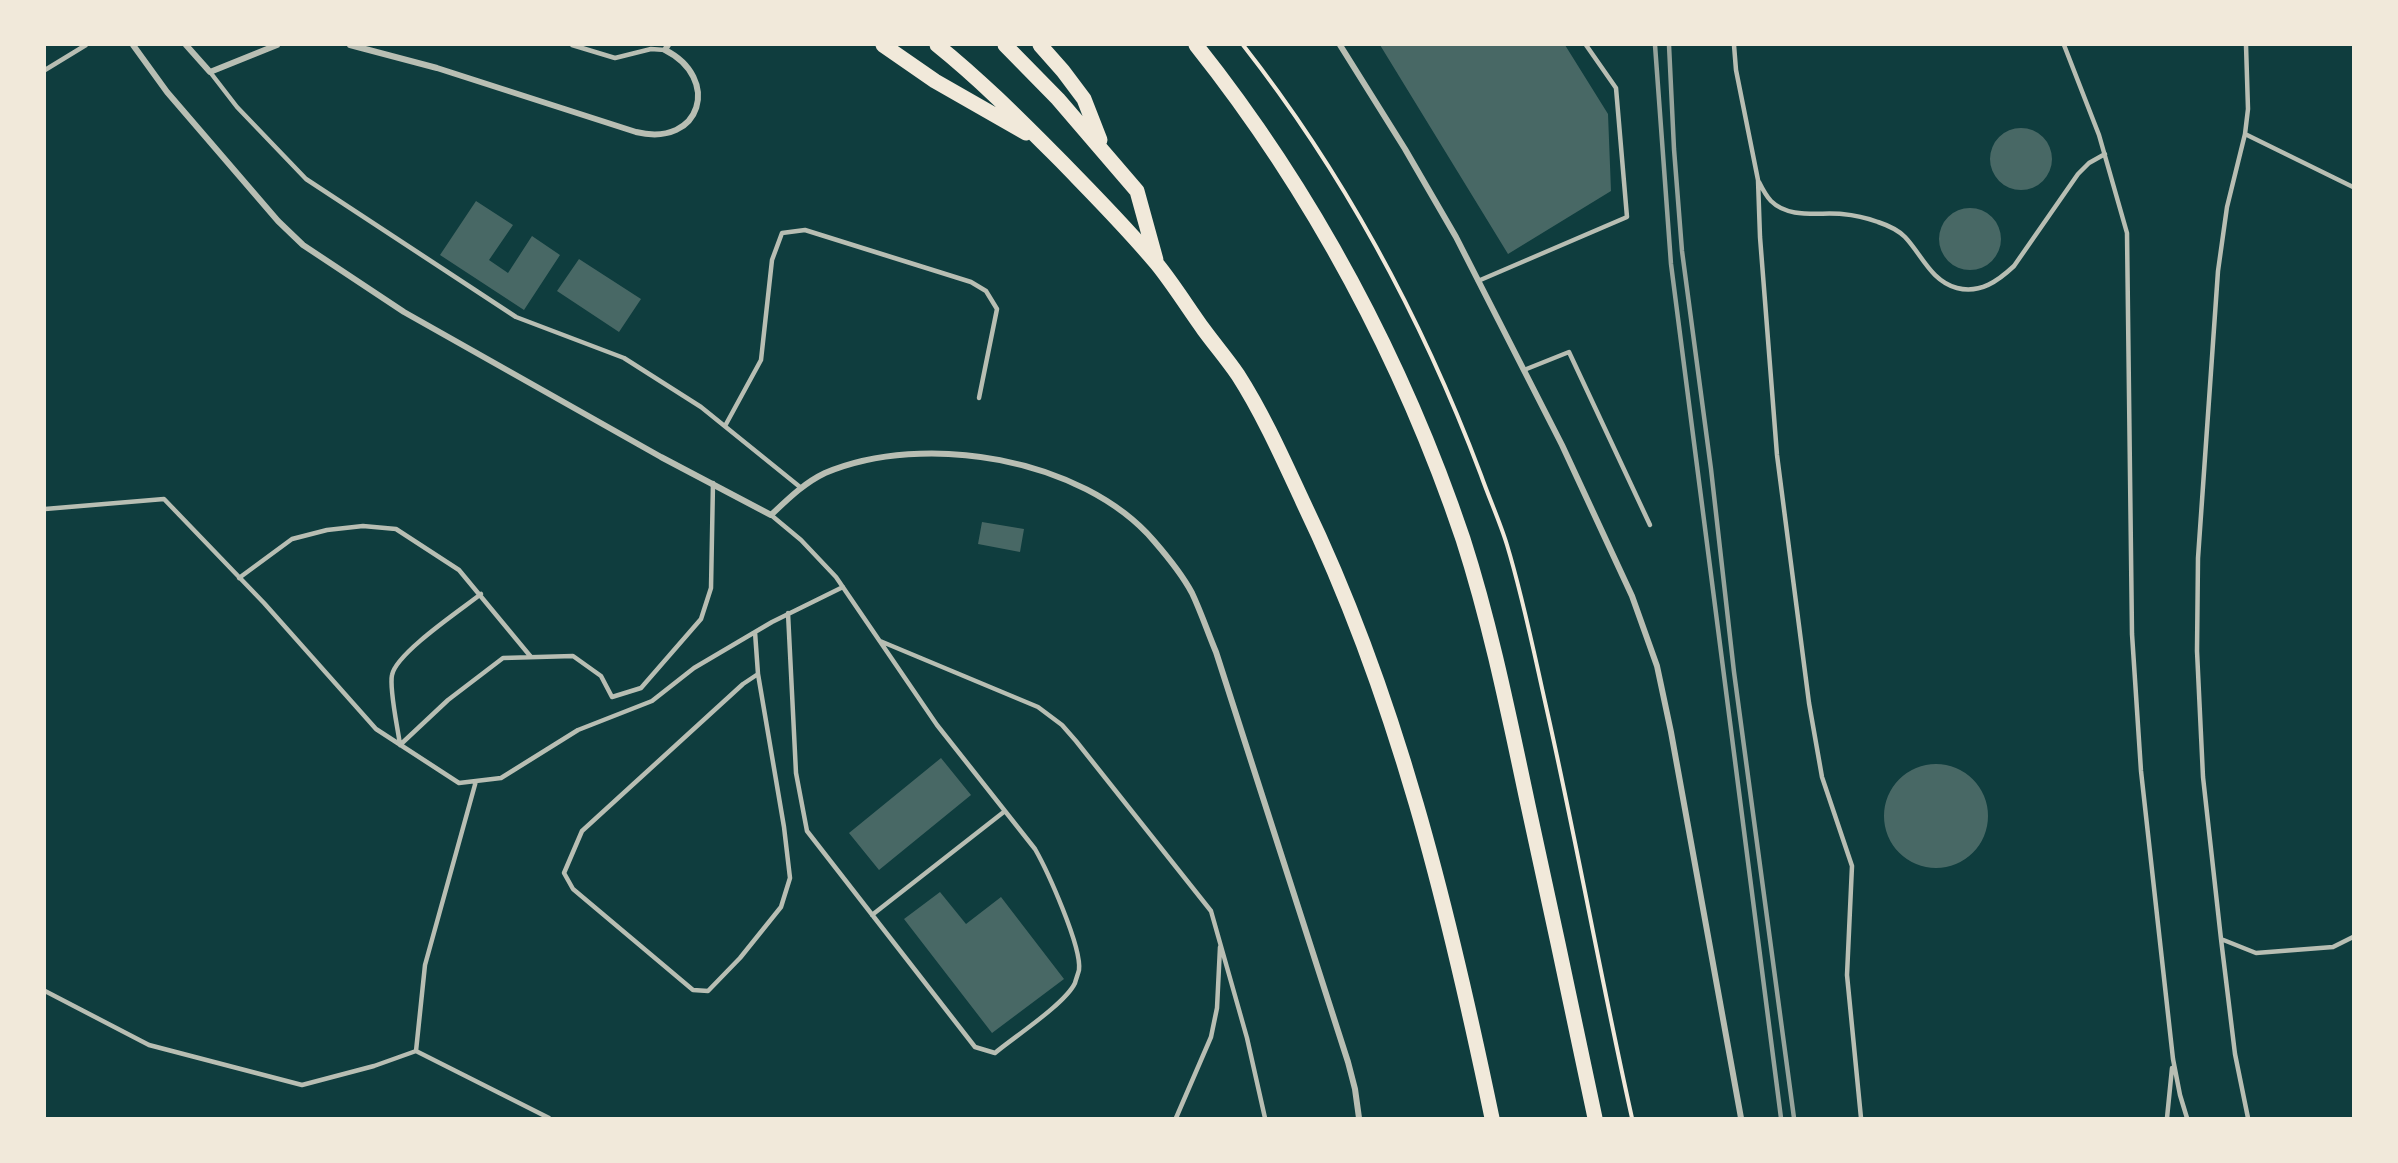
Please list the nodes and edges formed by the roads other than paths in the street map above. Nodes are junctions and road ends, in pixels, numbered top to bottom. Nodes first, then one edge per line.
1 (86, 45) edge
2 (133, 45) edge
3 (186, 45) edge
4 (277, 45) edge
5 (350, 45) edge
6 (572, 45) edge
7 (884, 45) edge
8 (938, 45) edge
9 (1005, 45) edge
10 (1040, 45) edge
11 (1196, 45) edge
12 (1340, 45) edge
13 (1586, 45) edge
14 (1734, 45) edge
15 (2064, 45) edge
16 (2246, 45) edge
17 (666, 47) edge
18 (45, 70) edge
19 (210, 72) junction
20 (2245, 134) junction
21 (1042, 142) junction
22 (1105, 153) junction
23 (2105, 154) junction
24 (1758, 180) junction
25 (2353, 187) edge
26 (1158, 265) junction
27 (1478, 281) junction
28 (1524, 370) junction
29 (979, 398) dead end
30 (725, 426) junction
31 (713, 483) junction
32 (800, 487) junction
33 (45, 509) edge
34 (771, 514) junction
35 (1650, 525) dead end
36 (239, 578) junction
37 (843, 586) junction
38 (481, 594) junction
39 (788, 613) junction
40 (754, 632) junction
41 (880, 641) junction
42 (531, 657) junction
43 (758, 675) junction
44 (400, 745) junction
45 (476, 781) junction
46 (1005, 811) junction
47 (872, 915) junction
48 (2353, 937) edge
49 (2221, 939) junction
50 (1221, 941) junction
51 (45, 991) edge
52 (416, 1051) junction
53 (2173, 1059) junction
54 (549, 1118) edge
55 (1176, 1118) edge
56 (1265, 1118) edge
57 (1359, 1118) edge
58 (1492, 1118) edge
59 (1595, 1118) edge
60 (1741, 1118) edge
61 (1862, 1118) edge
62 (2167, 1118) edge
63 (2187, 1118) edge
64 (2248, 1118) edge

1 - 18 lane
2 - 31 street
3 - 19 street
4 - 19 street
5 - 17 street
6 - 17 lane
7 - 21 highway
8 - 21 highway
9 - 22 highway
10 - 22 highway
11 - 59 highway
12 - 27 street
13 - 27 lane
14 - 24 lane
15 - 23 lane
16 - 20 lane
19 - 30 lane
20 - 25 lane
20 - 49 lane
21 - 26 highway
22 - 26 highway
23 - 24 lane
23 - 53 lane
24 - 61 lane
26 - 58 highway
27 - 28 street
28 - 35 lane
28 - 60 street
29 - 30 lane
30 - 32 lane
31 - 34 street
31 - 42 lane
32 - 34 street
32 - 57 street
33 - 36 lane
34 - 37 lane
36 - 38 lane
36 - 44 lane
37 - 39 lane
37 - 41 lane
38 - 42 lane
38 - 44 lane
39 - 40 lane
39 - 47 lane
40 - 43 lane
40 - 45 lane
41 - 46 lane
41 - 50 lane
42 - 44 lane
43 - 43 lane
44 - 45 lane
45 - 52 lane
46 - 47 lane
46 - 47 lane
48 - 49 lane
49 - 64 lane
50 - 55 lane
50 - 56 lane
51 - 52 lane
52 - 54 lane
53 - 62 lane
53 - 63 lane

